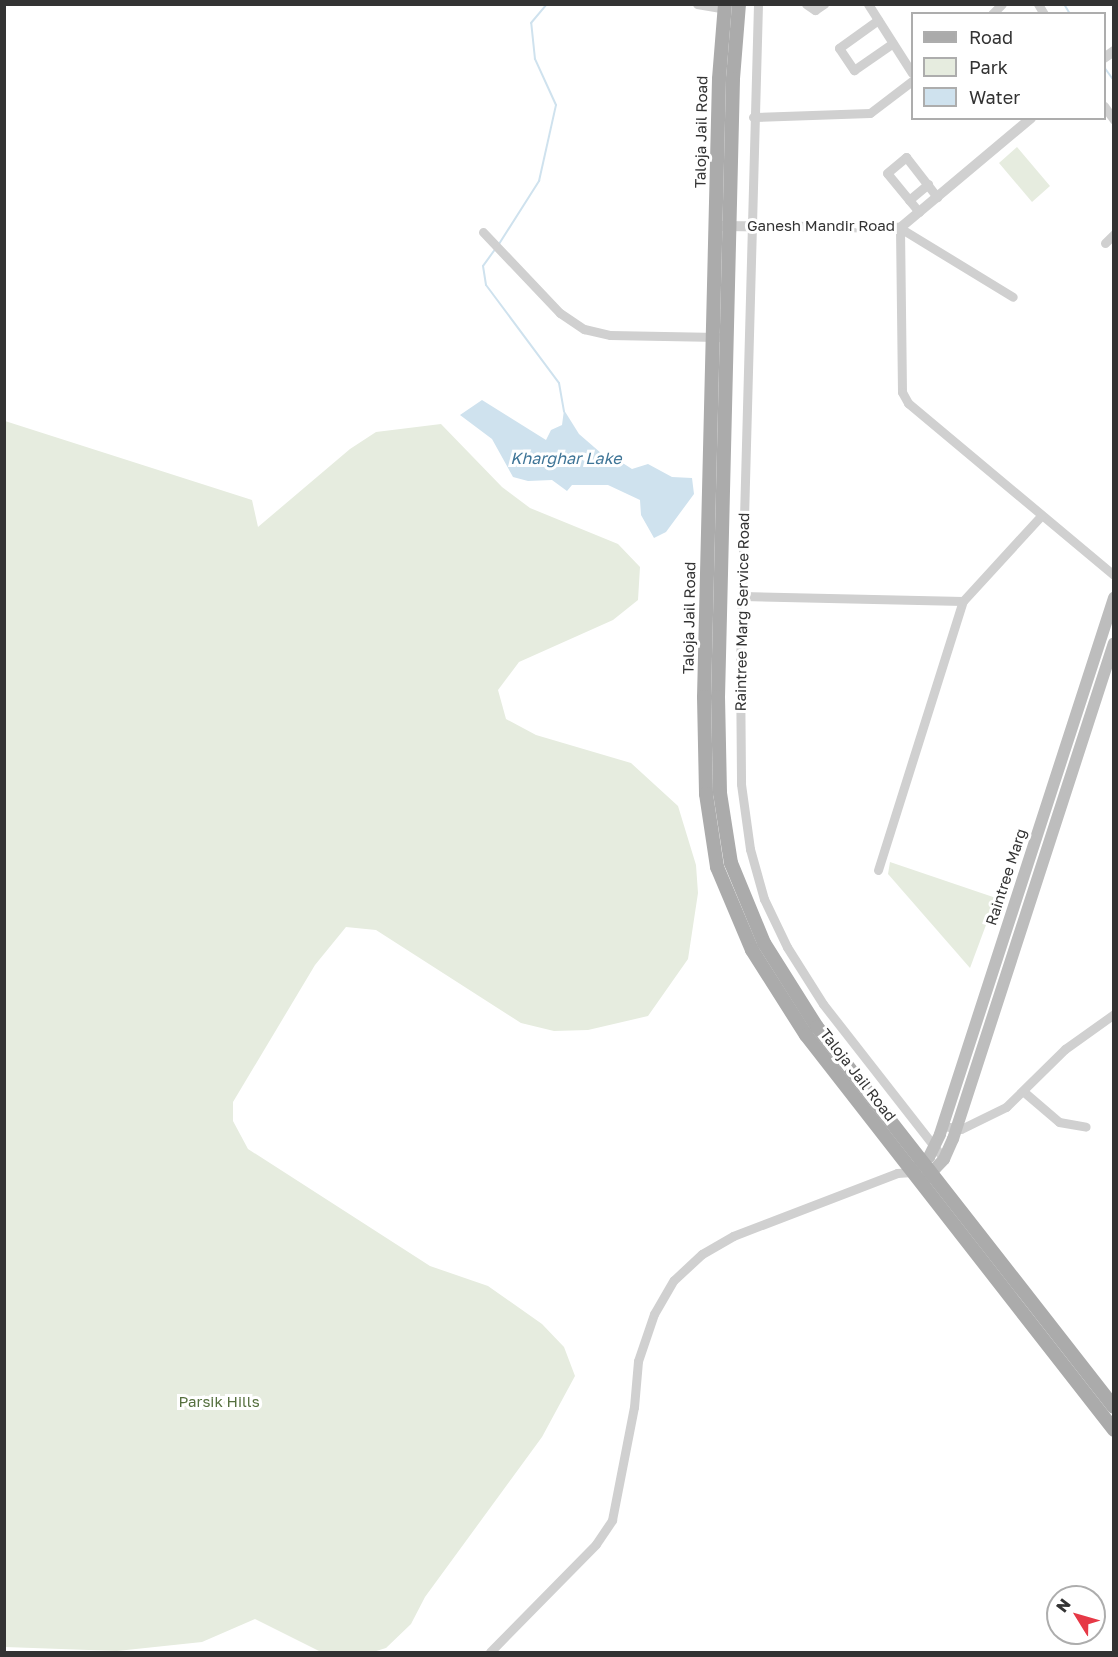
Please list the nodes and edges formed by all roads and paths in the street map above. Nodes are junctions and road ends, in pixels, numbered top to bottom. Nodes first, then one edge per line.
1 (697, 4) edge
2 (739, 4) edge
3 (758, 4) edge
4 (806, 4) edge
5 (824, 4) edge
6 (868, 4) edge
7 (724, 7) edge
8 (876, 22) junction
9 (891, 44) junction
10 (911, 72) edge
11 (911, 82) edge
12 (753, 117) junction
13 (1029, 120) edge
14 (928, 184) junction
15 (938, 197) junction
16 (909, 200) junction
17 (919, 212) junction
18 (722, 226) junction
19 (751, 226) junction
20 (900, 228) junction
21 (483, 232) dead end
22 (1113, 234) edge
23 (1105, 243) dead end
24 (1013, 297) dead end
25 (720, 337) junction
26 (1041, 516) junction
27 (1113, 575) edge
28 (742, 596) junction
29 (1113, 598) edge
30 (963, 601) junction
31 (1113, 643) edge
32 (878, 870) dead end
33 (1113, 1014) edge
34 (1024, 1092) junction
35 (943, 1126) junction
36 (1086, 1127) dead end
37 (956, 1130) junction
38 (934, 1147) junction
39 (944, 1159) junction
40 (921, 1173) junction
41 (1113, 1407) edge
42 (1113, 1430) edge
43 (490, 1653) edge

1 - 7 street
2 - 18 main road, Taloja Jail Road
3 - 12 street, Raintree Marg Service Road
4 - 5 street
6 - 8 street
7 - 18 main road, Taloja Jail Road
8 - 9 street
8 - 9 street
9 - 10 street
11 - 12 street
12 - 19 street, Raintree Marg Service Road
13 - 15 street, Ganesh Mandir Road
14 - 15 street
14 - 16 street
14 - 16 street
15 - 17 street, Ganesh Mandir Road
16 - 17 street
17 - 20 street, Ganesh Mandir Road
18 - 19 street, Ganesh Mandir Road
18 - 25 main road, Taloja Jail Road
19 - 20 street, Ganesh Mandir Road
19 - 28 street, Raintree Marg Service Road
20 - 24 street
20 - 26 street
21 - 25 street
22 - 23 street
25 - 40 main road, Taloja Jail Road
26 - 27 street
26 - 30 street
28 - 30 street
28 - 38 street, Raintree Marg Service Road
29 - 35 main road, Raintree Marg
30 - 32 street
31 - 37 main road, Raintree Marg
33 - 34 street
34 - 36 street
34 - 37 street
35 - 37 street
35 - 38 main road, Raintree Marg
37 - 39 main road, Raintree Marg
38 - 39 street, Raintree Marg Service Road
38 - 40 main road, Raintree Marg
39 - 40 main road, Raintree Marg
40 - 41 main road
40 - 42 main road
40 - 43 street

